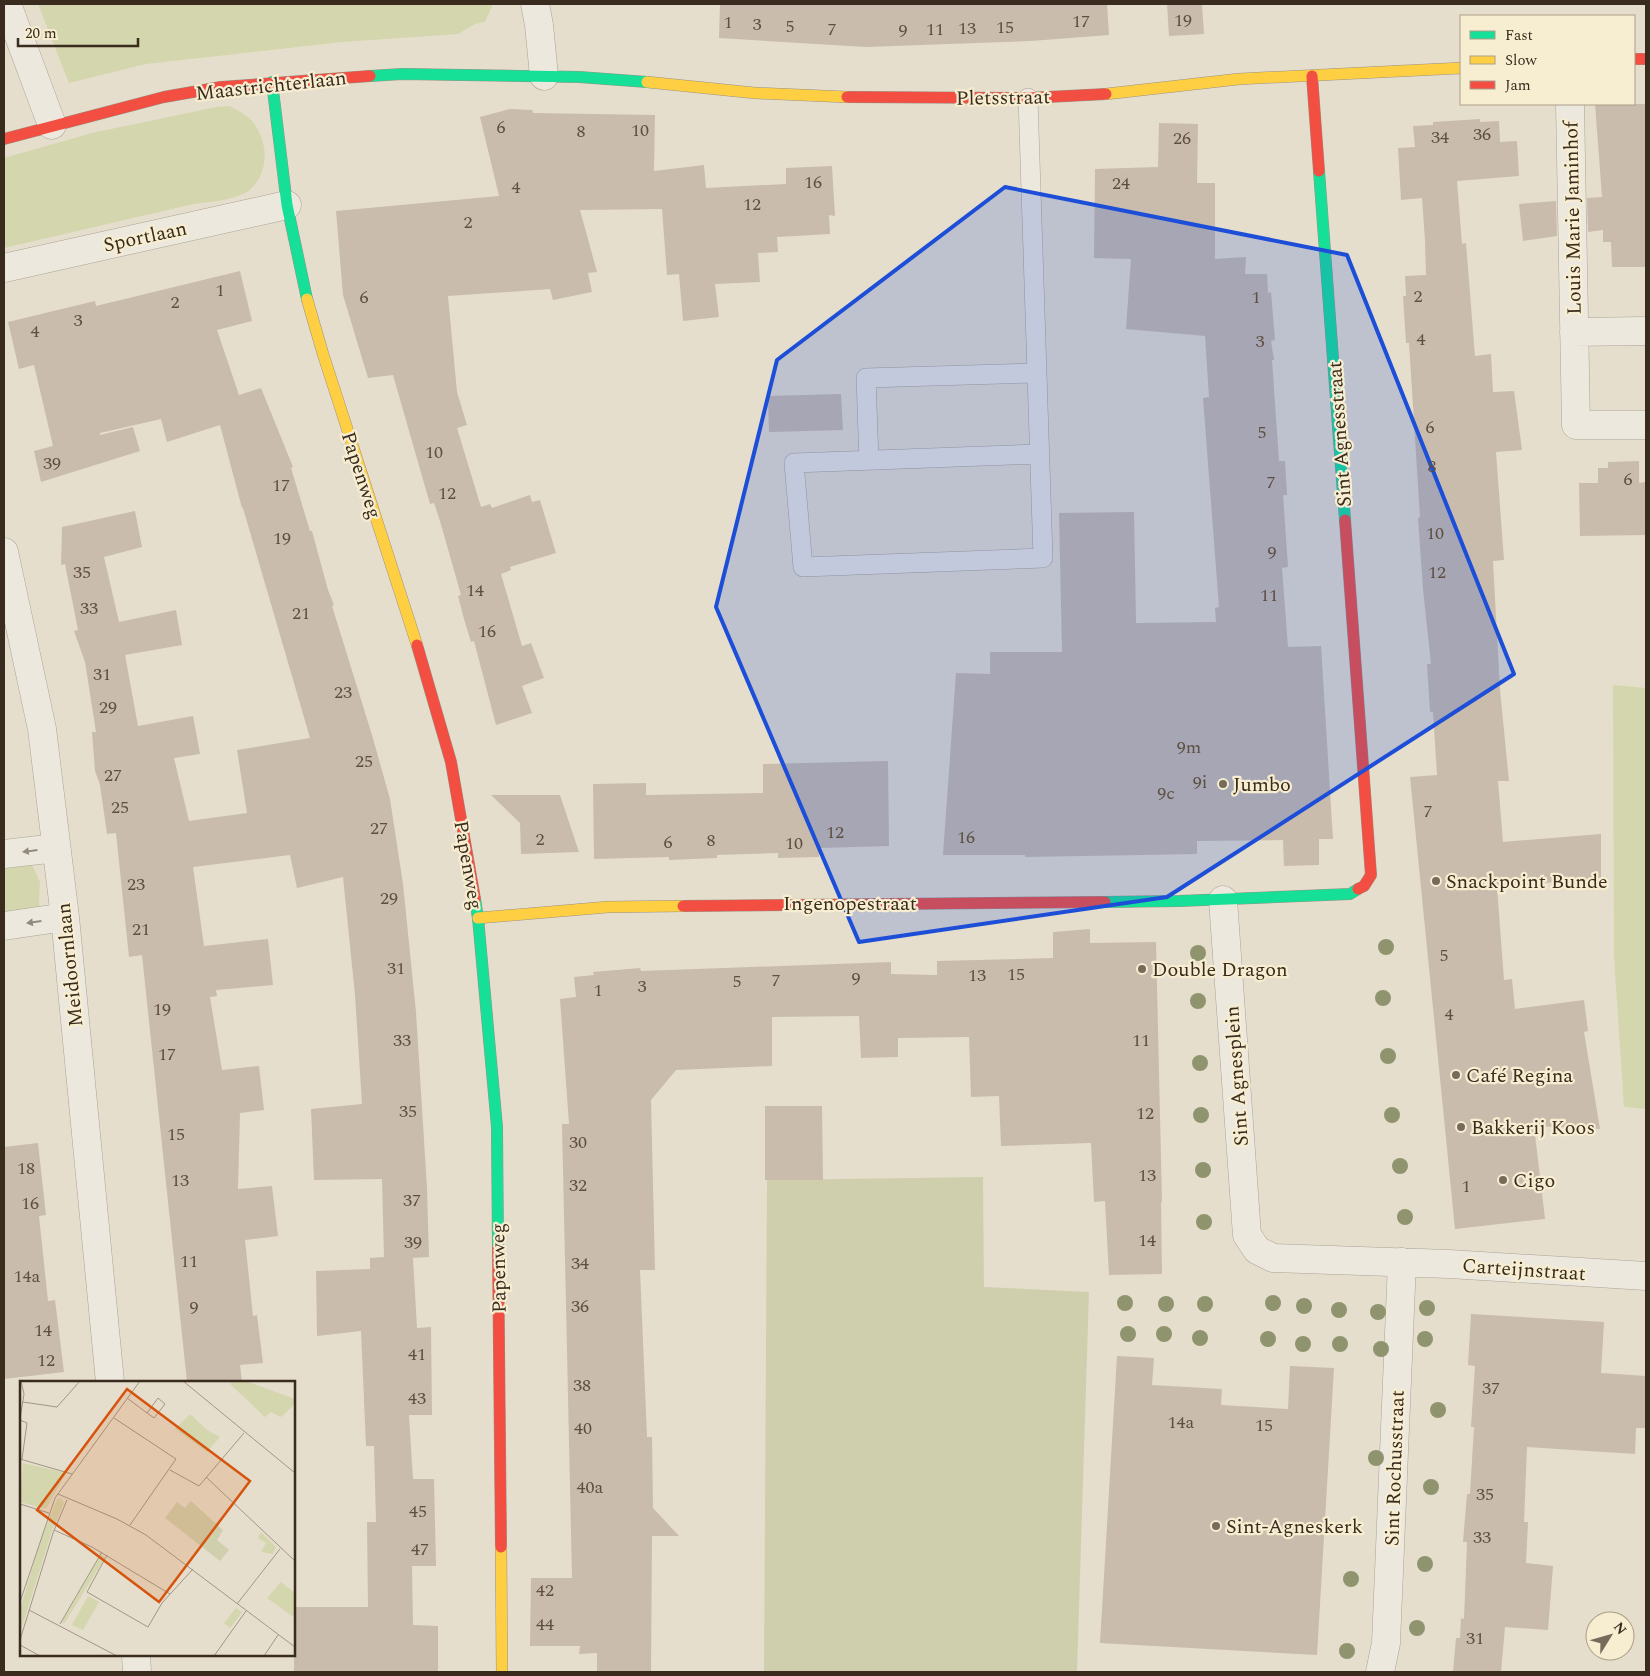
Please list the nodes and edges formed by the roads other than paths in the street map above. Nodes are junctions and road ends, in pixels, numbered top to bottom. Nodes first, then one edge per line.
1 (7, 4) edge
2 (535, 4) edge
3 (1460, 68) edge
4 (544, 76) junction
5 (1312, 76) junction
6 (272, 82) junction
7 (1028, 98) junction
8 (1570, 105) edge
9 (52, 125) junction
10 (4, 139) edge
11 (286, 205) junction
12 (4, 268) edge
13 (1646, 331) edge
14 (1574, 332) junction
15 (1037, 373) junction
16 (1646, 425) edge
17 (1040, 454) junction
18 (869, 460) junction
19 (4, 552) edge
20 (56, 848) junction
21 (4, 854) edge
22 (1223, 900) junction
23 (65, 917) junction
24 (478, 918) junction
25 (4, 926) edge
26 (1402, 1262) junction
27 (1646, 1276) edge
28 (110, 1381) edge
29 (136, 1656) edge
30 (137, 1672) edge
31 (502, 1672) edge
32 (1380, 1672) edge

1 - 9 street
2 - 4 street
3 - 5 street, Pletsstraat
4 - 6 street, Maastrichterlaan
4 - 7 street, Pletsstraat
5 - 7 street, Pletsstraat
5 - 22 street, Sint Agnesstraat
6 - 9 street, Maastrichterlaan
6 - 11 street, Papenweg
7 - 15 lane
8 - 14 street, Louis Marie Jaminhof
9 - 10 street, Maastrichterlaan
11 - 12 street, Sportlaan
11 - 24 street, Papenweg
13 - 14 street, Louis Marie Jaminhof
14 - 16 street, Louis Marie Jaminhof
15 - 17 lane
15 - 18 lane
17 - 18 lane
17 - 18 lane
19 - 20 street, Meidoornlaan
20 -> 21 street
20 - 23 street, Meidoornlaan
22 - 24 street, Ingenopestraat
22 - 26 street, Sint Agnesplein
23 -> 25 street
23 - 28 street, Meidoornlaan
24 - 31 street, Papenweg
26 - 27 street, Carteijnstraat
26 - 32 street, Sint Rochusstraat
29 - 30 street

